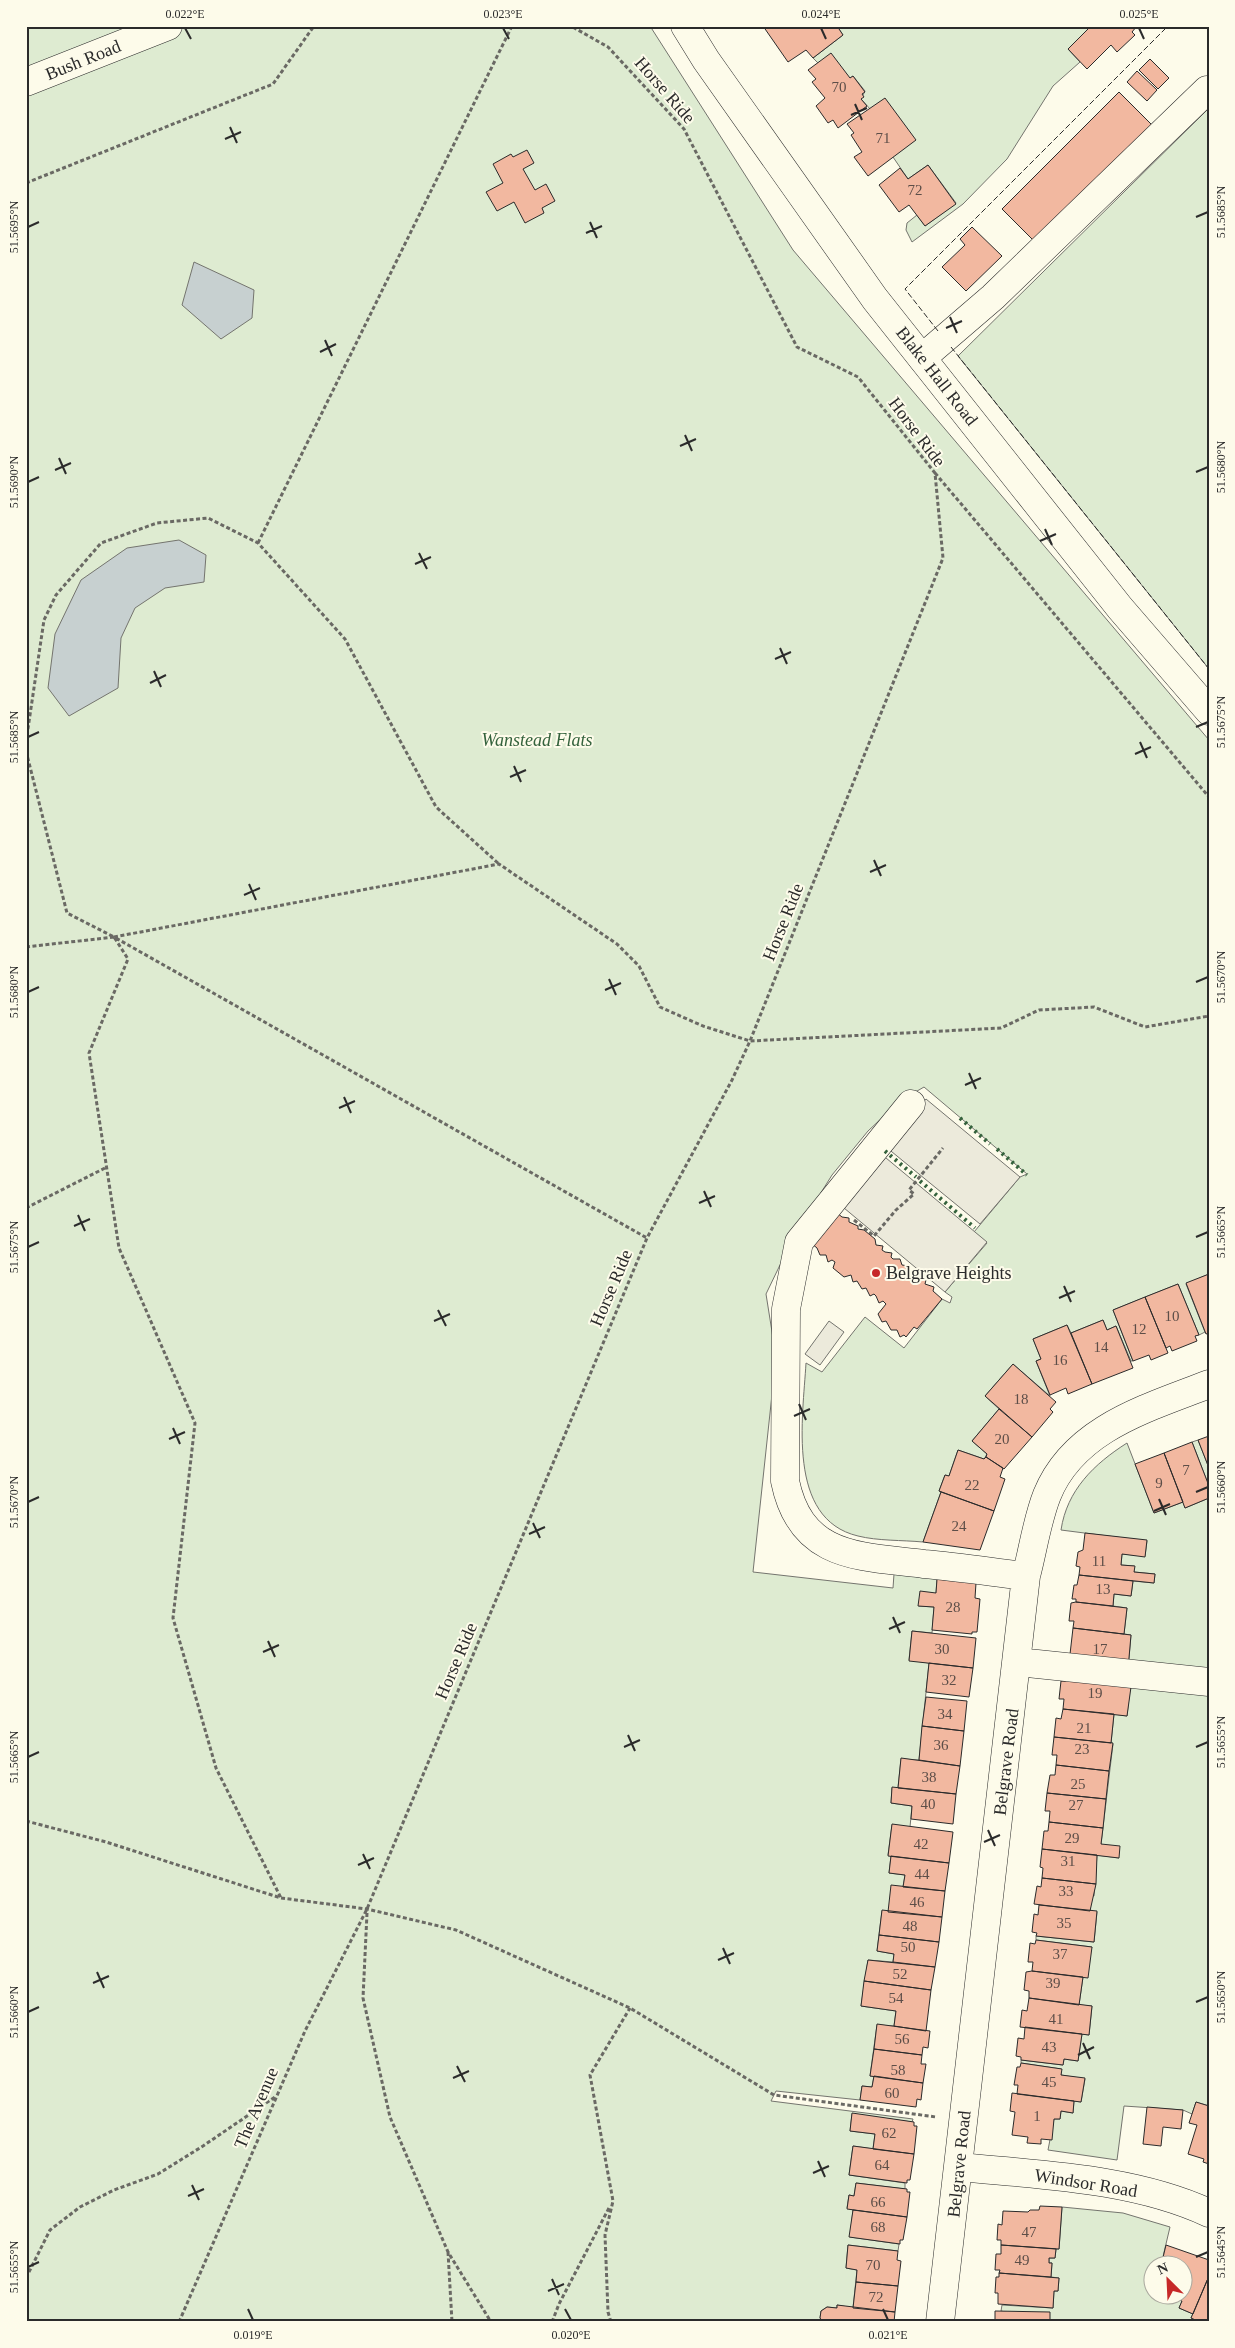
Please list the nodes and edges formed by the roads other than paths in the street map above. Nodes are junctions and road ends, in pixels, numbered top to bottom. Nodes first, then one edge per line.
1 (168, 26) edge
2 (685, 26) edge
3 (26, 82) edge
4 (1207, 90) dead end
5 (922, 358) junction
6 (1209, 711) edge
7 (911, 1104) dead end
8 (1209, 1384) edge
9 (1026, 1576) junction
10 (1018, 1662) junction
11 (1209, 1682) edge
12 (960, 2166) junction
13 (1209, 2213) edge
14 (940, 2322) edge

1 - 3 street, Bush Road
2 - 5 street, Blake Hall Road
4 - 5 street
5 - 6 street, Blake Hall Road
7 - 9 street
8 - 9 street, Belgrave Road
9 - 10 street, Belgrave Road
10 - 11 street
10 - 12 street, Belgrave Road
12 - 13 street, Windsor Road
12 - 14 street, Belgrave Road

